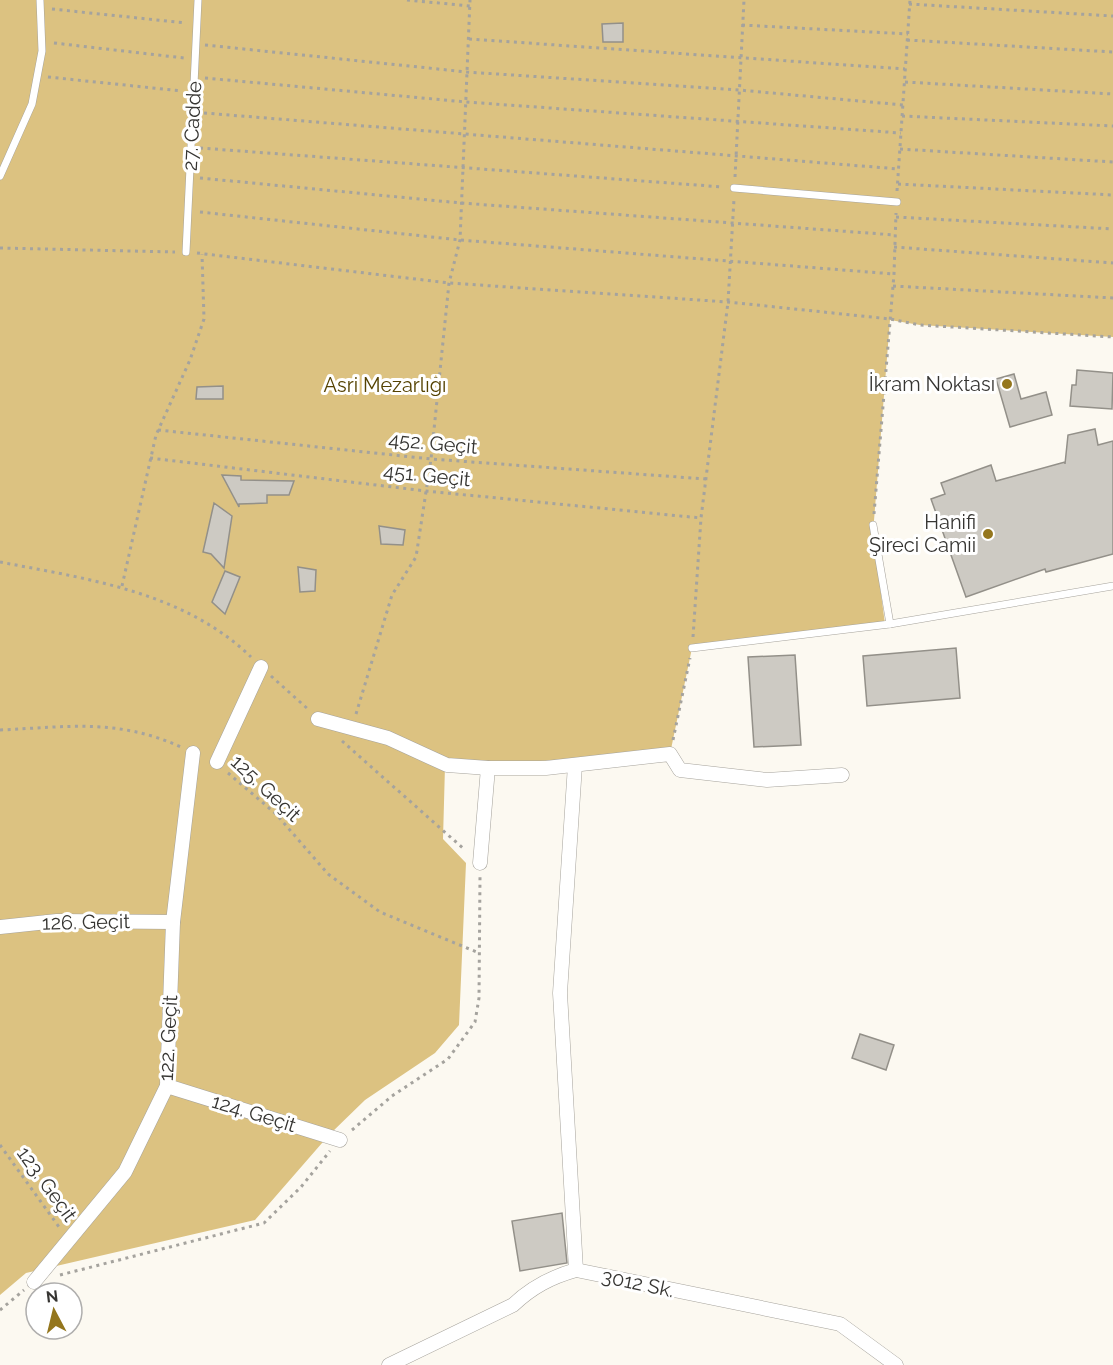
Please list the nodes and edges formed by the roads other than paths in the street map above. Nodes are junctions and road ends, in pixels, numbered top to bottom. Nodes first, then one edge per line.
1 (198, 0) edge
2 (40, 4) edge
3 (0, 176) edge
4 (734, 188) road end
5 (897, 202) road end
6 (186, 252) road end
7 (873, 525) road end
8 (1113, 586) edge
9 (890, 624) junction
10 (692, 648) road end
11 (261, 667) dead end
12 (318, 719) dead end
13 (193, 753) road end
14 (216, 762) road end
15 (575, 765) junction
16 (488, 768) junction
17 (842, 775) dead end
18 (480, 862) dead end
19 (173, 922) junction
20 (0, 927) edge
21 (167, 1086) junction
22 (340, 1140) dead end
23 (576, 1270) junction
24 (34, 1281) dead end
25 (389, 1365) edge
26 (896, 1365) edge

1 - 6 lane, 27. Cadde
2 - 3 lane
4 - 5 lane
7 - 9 lane
8 - 9 lane
9 - 10 lane
11 - 14 street
12 - 16 street
13 - 19 street, 122. Geçit
15 - 16 street
15 - 17 street
15 - 23 street
16 - 18 street
19 - 20 street, 126. Geçit
19 - 21 street, 122. Geçit
21 - 22 street, 124. Geçit
21 - 24 street, 122. Geçit
23 - 25 street, 3012 Sk.
23 - 26 street, 3012 Sk.

